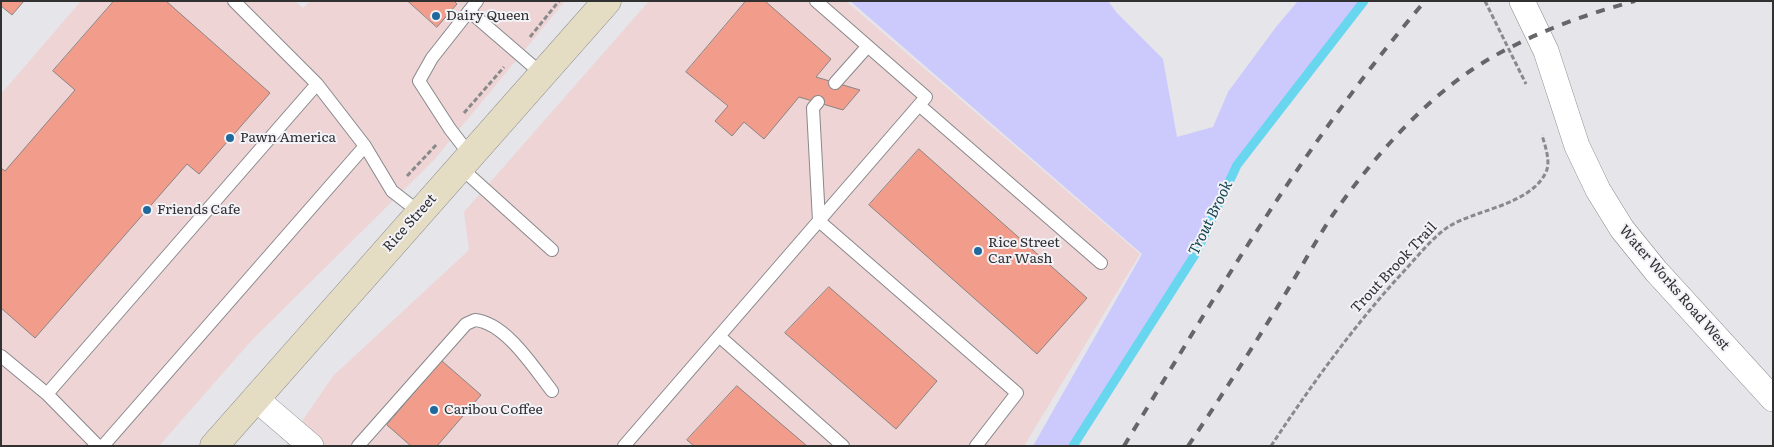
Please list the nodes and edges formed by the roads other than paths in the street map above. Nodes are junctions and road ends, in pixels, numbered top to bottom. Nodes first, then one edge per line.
1 (234, 1) edge
2 (607, 1) edge
3 (816, 1) edge
4 (1522, 1) edge
5 (473, 6) edge
6 (867, 47) junction
7 (542, 74) junction
8 (835, 83) dead end
9 (317, 84) junction
10 (818, 102) dead end
11 (919, 105) junction
12 (365, 146) junction
13 (465, 161) junction
14 (419, 212) junction
15 (819, 221) junction
16 (552, 250) dead end
17 (1102, 264) dead end
18 (719, 336) junction
19 (1, 356) edge
20 (552, 391) dead end
21 (47, 394) junction
22 (255, 398) junction
23 (1773, 399) edge
24 (98, 446) edge
25 (103, 446) edge
26 (214, 446) edge
27 (311, 446) edge
28 (358, 446) edge
29 (624, 446) edge
30 (843, 446) edge
31 (976, 446) edge

1 - 9 lane
2 - 7 main road, Rice Street
3 - 6 lane
4 - 23 street, Water Works Road West
5 - 7 lane
5 - 13 lane
6 - 8 lane
6 - 11 lane
7 - 13 main road, Rice Street
9 - 12 lane
9 - 21 lane
10 - 15 lane
11 - 15 lane
11 - 17 lane
12 - 14 lane
12 - 25 lane
13 - 14 main road, Rice Street
13 - 16 lane
14 - 22 main road, Rice Street
15 - 18 lane
15 - 31 lane
18 - 29 lane
18 - 30 lane
19 - 21 lane
20 - 28 lane
21 - 24 lane
22 - 26 main road, Rice Street
22 - 27 street

